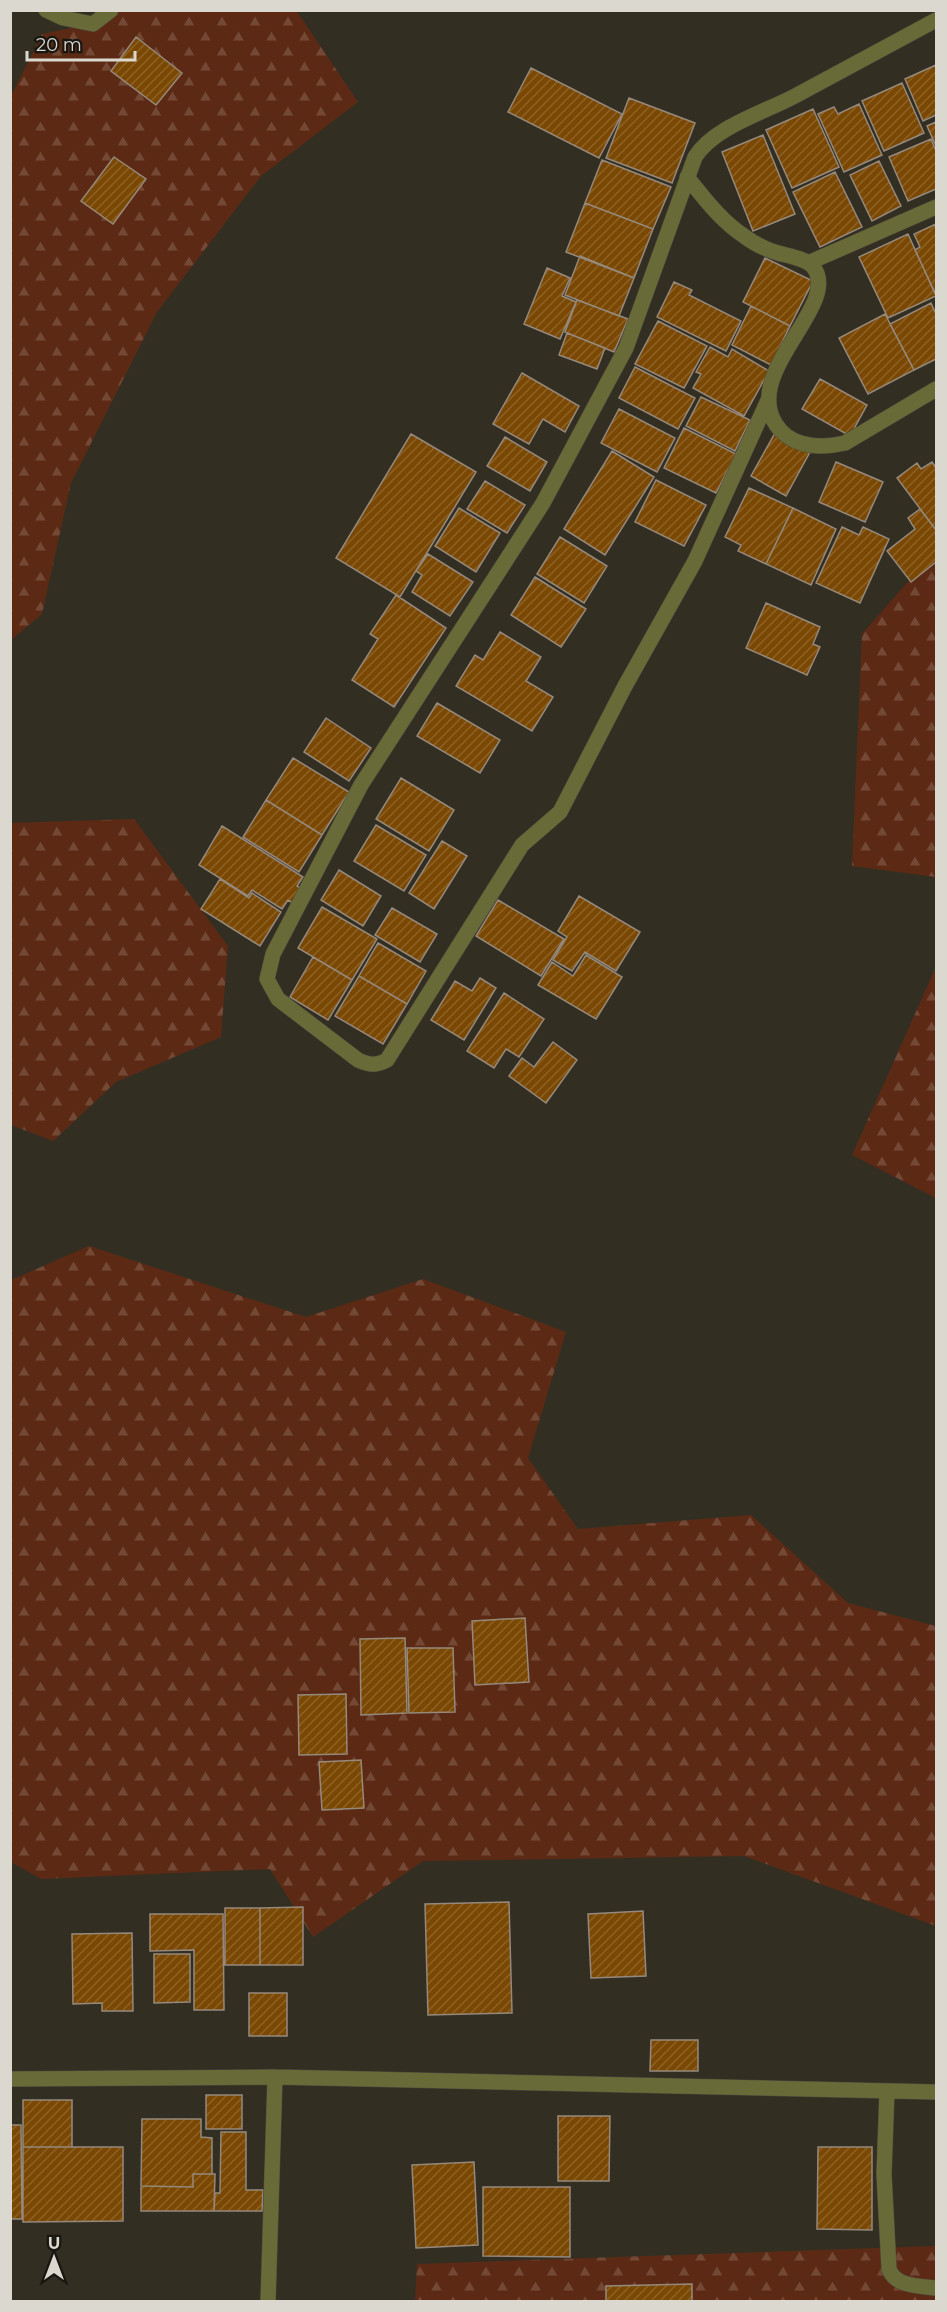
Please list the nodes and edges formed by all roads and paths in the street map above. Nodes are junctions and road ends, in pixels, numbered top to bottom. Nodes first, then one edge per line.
1 (46, 10) edge
2 (111, 10) edge
3 (936, 20) edge
4 (687, 177) junction
5 (936, 207) edge
6 (808, 263) junction
7 (936, 389) edge
8 (768, 400) junction
9 (275, 2077) junction
10 (10, 2079) edge
11 (887, 2091) junction
12 (936, 2092) edge
13 (936, 2288) edge
14 (268, 2301) edge

1 - 2 street
3 - 4 street
4 - 6 street
4 - 8 street
5 - 6 street
6 - 8 street
7 - 8 street
9 - 10 street
9 - 11 street
9 - 14 street
11 - 12 street
11 - 13 street

